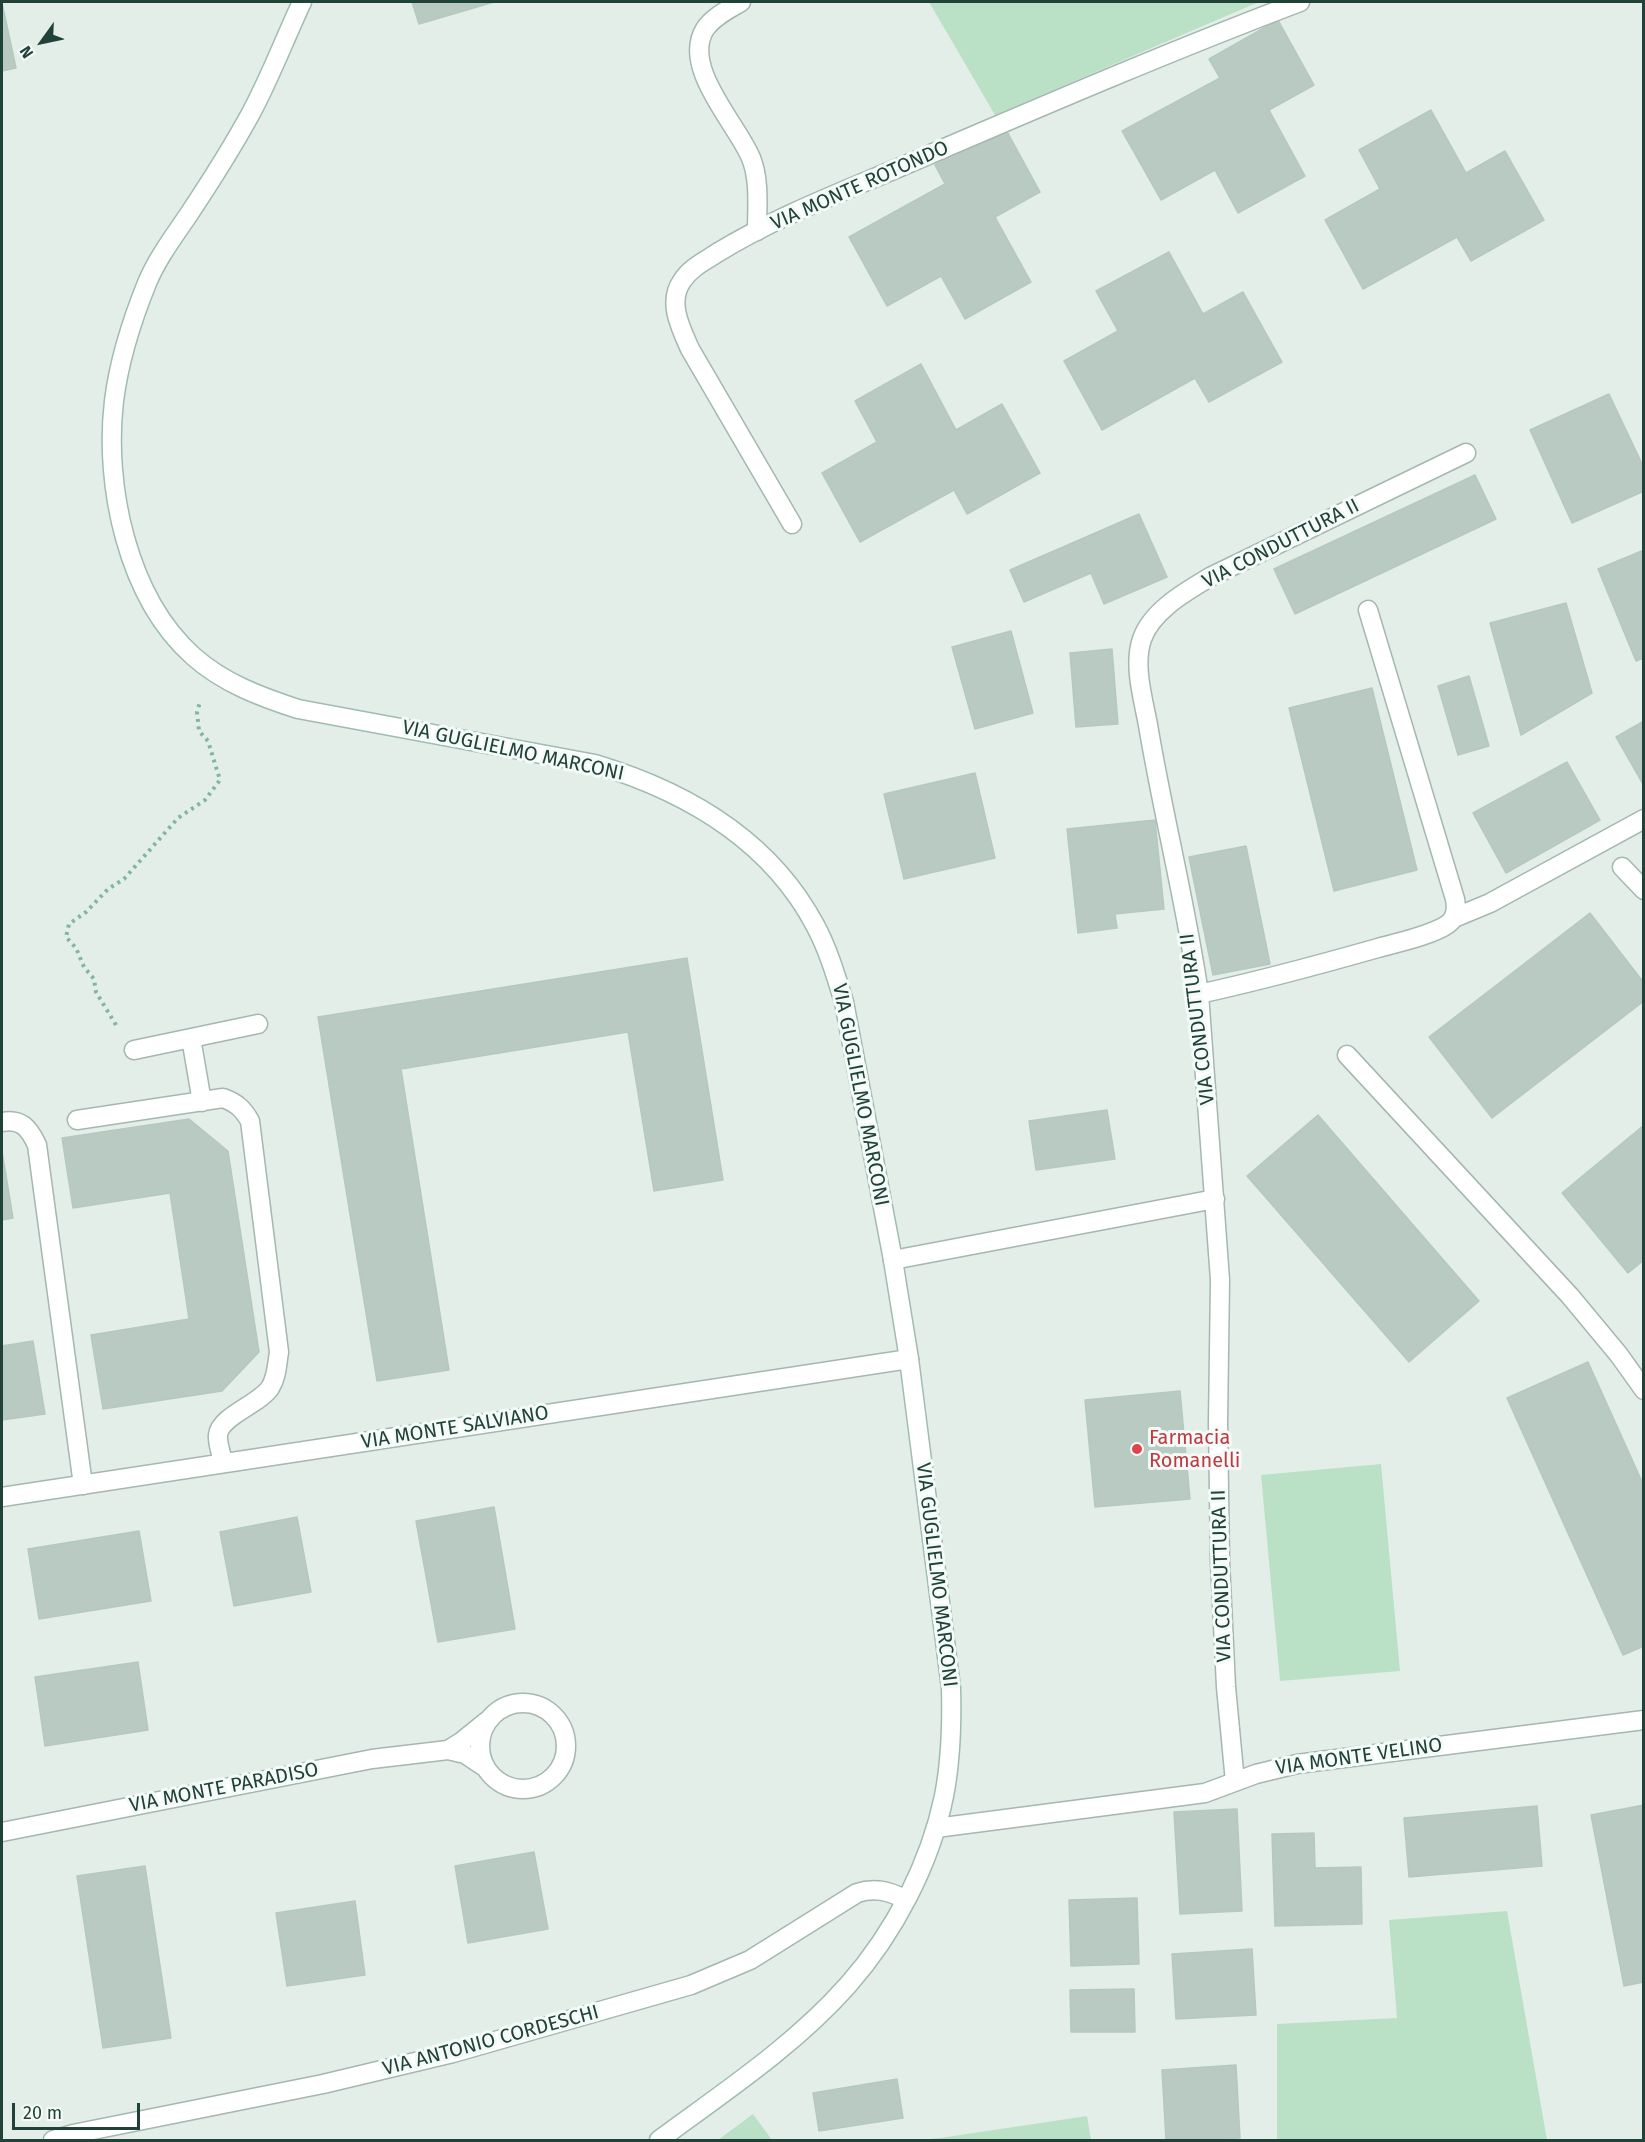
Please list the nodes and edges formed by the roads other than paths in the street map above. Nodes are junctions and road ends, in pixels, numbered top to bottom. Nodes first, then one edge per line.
1 (302, 2) edge
2 (741, 2) edge
3 (1300, 2) edge
4 (757, 231) junction
5 (1466, 453) dead end
6 (792, 524) dead end
7 (1368, 610) dead end
8 (1644, 819) edge
9 (1622, 867) dead end
10 (1644, 890) edge
11 (1454, 918) junction
12 (1199, 994) junction
13 (258, 1024) dead end
14 (191, 1038) junction
15 (134, 1050) road end
16 (1347, 1055) dead end
17 (202, 1102) junction
18 (77, 1120) dead end
19 (2, 1122) edge
20 (1215, 1199) junction
21 (893, 1260) junction
22 (909, 1359) junction
23 (1644, 1390) edge
24 (223, 1463) junction
25 (82, 1485) junction
26 (2, 1497) edge
27 (1644, 1720) edge
28 (487, 1721) junction
29 (447, 1750) junction
30 (486, 1768) junction
31 (1235, 1782) junction
32 (936, 1828) junction
33 (2, 1832) edge
34 (905, 1899) junction
35 (54, 2140) edge
36 (659, 2140) edge

1 - 21 street, VIA GUGLIELMO MARCONI
2 - 4 street
3 - 4 street, VIA MONTE ROTONDO
4 - 6 street, VIA MONTE ROTONDO
5 - 12 street, VIA CONDUTTURA II
7 - 11 street
8 - 11 street
9 - 10 street
11 - 12 street
12 - 20 street, VIA CONDUTTURA II
13 - 14 street
14 - 15 street
14 - 17 street
16 - 23 street
17 - 18 street
17 - 24 street
19 - 25 street
20 - 21 street
20 - 31 street, VIA CONDUTTURA II
21 - 22 street, VIA GUGLIELMO MARCONI
22 - 24 street, VIA MONTE SALVIANO
22 - 32 street, VIA GUGLIELMO MARCONI
24 - 25 street, VIA MONTE SALVIANO
25 - 26 street, VIA MONTE SALVIANO
27 - 31 street, VIA MONTE VELINO
28 - 29 street, VIA MONTE PARADISO
28 - 30 street
28 - 30 street, VIA MONTE PARADISO
29 - 30 street, VIA MONTE PARADISO
29 - 33 street, VIA MONTE PARADISO
31 - 32 street, VIA MONTE VELINO
32 - 34 street, VIA GUGLIELMO MARCONI
34 - 35 street, VIA ANTONIO CORDESCHI
34 - 36 street, VIA GUGLIELMO MARCONI

